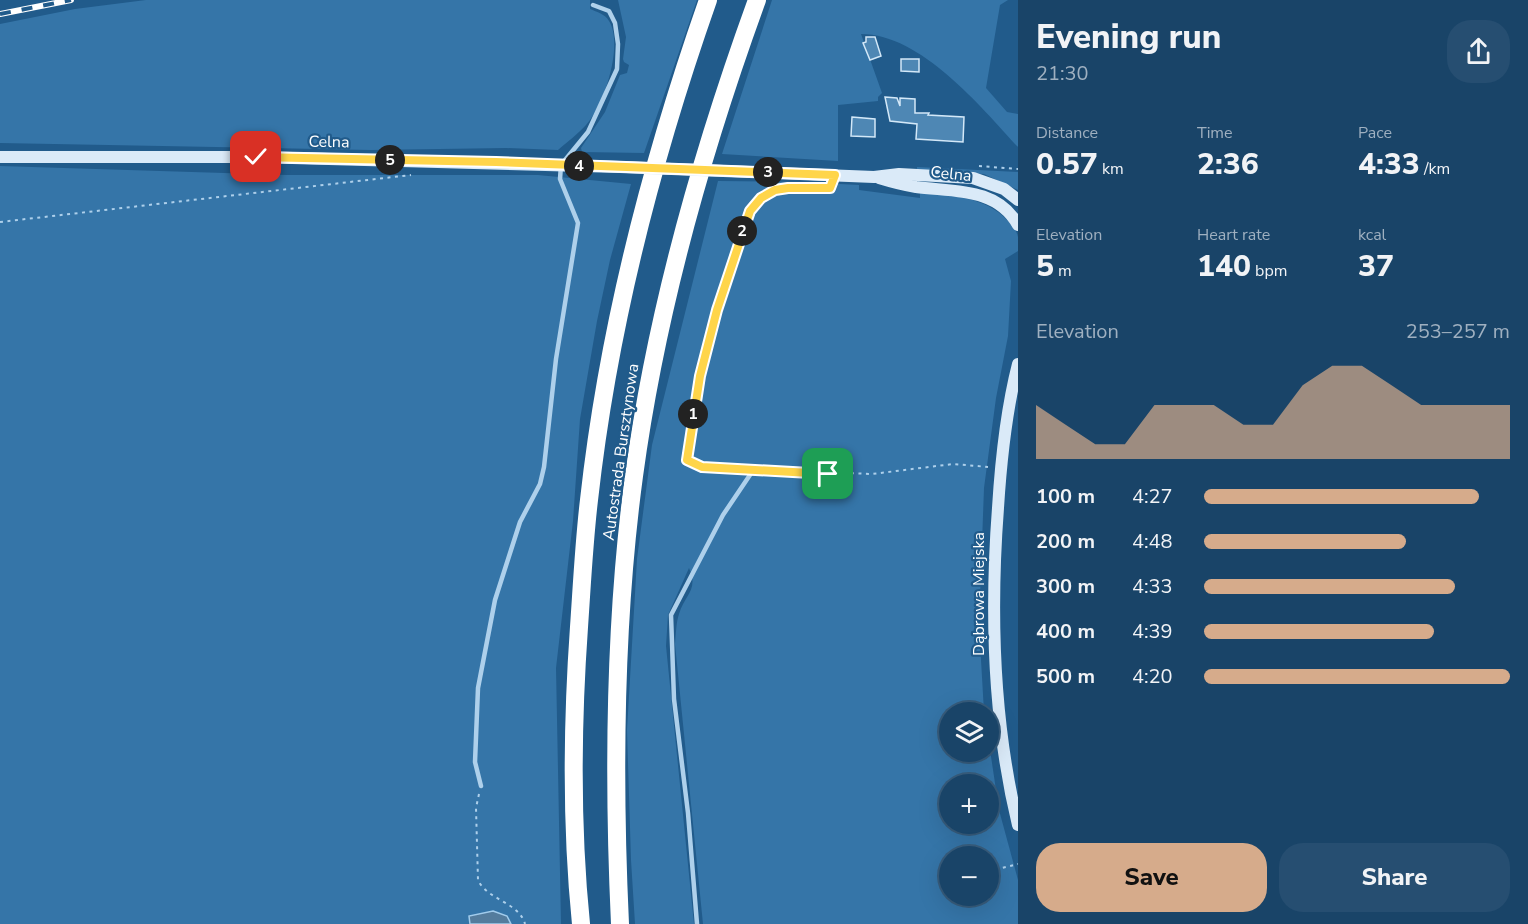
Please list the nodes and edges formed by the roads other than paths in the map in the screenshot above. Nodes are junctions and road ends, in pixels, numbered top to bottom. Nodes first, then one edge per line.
1 (708, 0) edge
2 (757, 0) edge
3 (593, 5) dead end
4 (0, 157) edge
5 (561, 165) junction
6 (874, 177) junction
7 (1018, 200) edge
8 (1017, 222) edge
9 (1018, 364) edge
10 (754, 469) road end
11 (481, 786) road end
12 (1018, 825) edge
13 (580, 924) edge
14 (620, 924) edge
15 (697, 924) edge

1 - 13 highway, Autostrada Bursztynowa
2 - 14 highway, Autostrada Bursztynowa
3 - 5 lane
4 - 5 street, Celna
5 - 6 street, Celna, bridge
5 - 11 lane
6 - 7 street, Celna
6 - 8 street, Celna
9 - 12 street, Dąbrowa Miejska
10 - 15 lane

